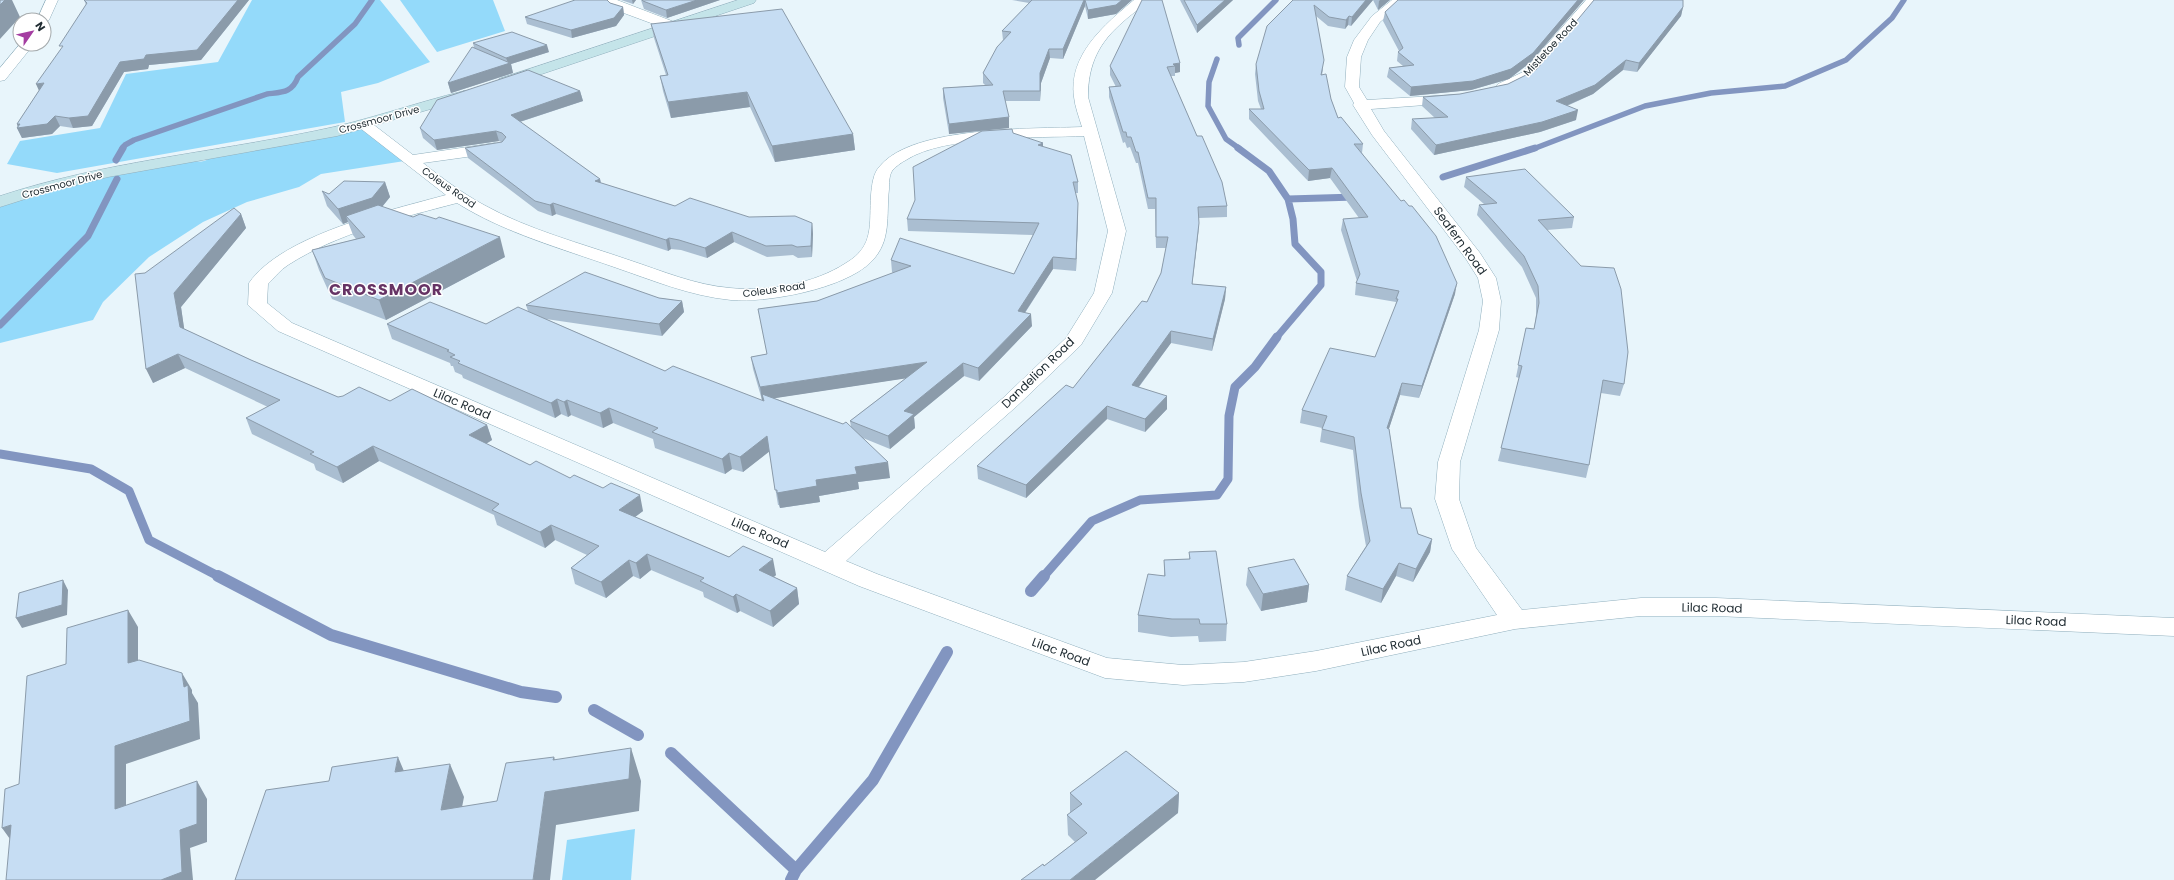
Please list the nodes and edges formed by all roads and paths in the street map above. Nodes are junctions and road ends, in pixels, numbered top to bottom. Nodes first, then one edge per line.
1 (52, 0) edge
2 (608, 0) edge
3 (750, 0) edge
4 (1141, 0) edge
5 (1400, 0) edge
6 (1593, 0) edge
7 (47, 12) edge
8 (672, 26) junction
9 (20, 52) edge
10 (0, 77) edge
11 (494, 85) edge
12 (479, 90) edge
13 (1486, 92) edge
14 (1465, 97) edge
15 (1360, 105) junction
16 (365, 125) junction
17 (1090, 131) junction
18 (499, 147) edge
19 (411, 160) junction
20 (459, 197) junction
21 (0, 202) edge
22 (829, 562) junction
23 (1515, 620) junction
24 (2174, 626) edge

1 - 7 street
2 - 8 street
3 - 8 street
4 - 17 street, Dandelion Road
5 - 15 street, Seafern Road
6 - 13 street, Mistletoe Road
8 - 11 street
9 - 10 street
12 - 16 street, Crossmoor Drive
14 - 15 street
15 - 23 street, Seafern Road
16 - 19 street, Coleus Road
16 - 21 street, Crossmoor Drive
17 - 20 street, Coleus Road
17 - 22 street, Dandelion Road
18 - 19 street
19 - 20 street, Coleus Road
20 - 22 street, Lilac Road
22 - 23 street, Lilac Road
23 - 24 street, Lilac Road

